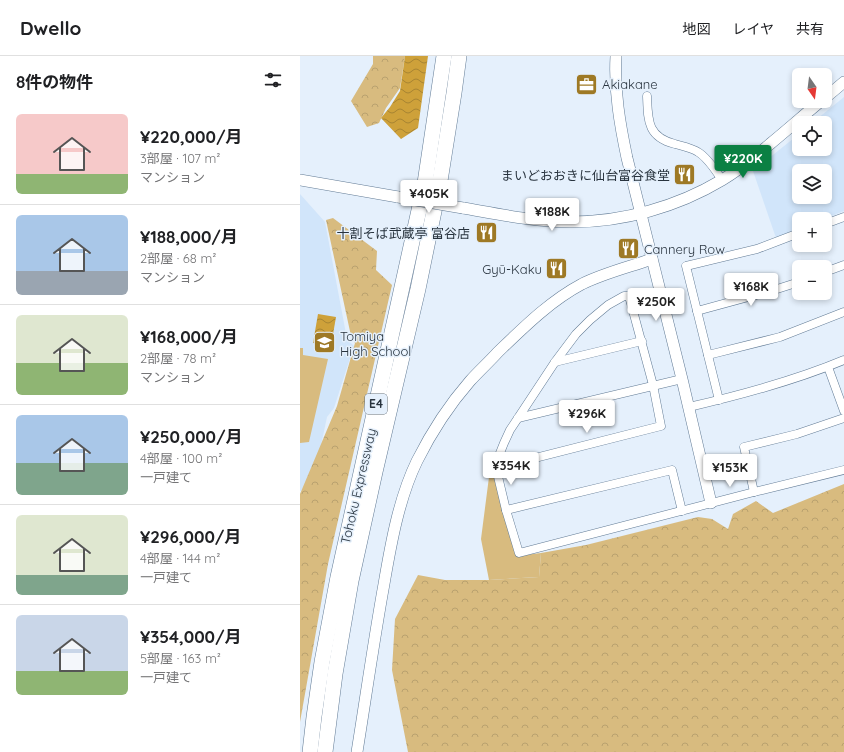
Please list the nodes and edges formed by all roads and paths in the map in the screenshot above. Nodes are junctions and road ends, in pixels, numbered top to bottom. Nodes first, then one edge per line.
1 (444, 56) edge
2 (459, 56) edge
3 (616, 56) edge
4 (844, 82) edge
5 (832, 92) edge
6 (647, 96) dead end
7 (813, 108) edge
8 (300, 180) edge
9 (722, 180) junction
10 (641, 213) junction
11 (844, 217) edge
12 (832, 221) edge
13 (792, 236) edge
14 (652, 260) junction
15 (844, 264) edge
16 (832, 269) edge
17 (792, 284) edge
18 (697, 311) junction
19 (844, 312) edge
20 (642, 341) junction
21 (708, 355) junction
22 (844, 360) edge
23 (555, 362) junction
24 (828, 367) junction
25 (682, 379) junction
26 (653, 385) junction
27 (719, 400) junction
28 (689, 407) junction
29 (844, 411) edge
30 (518, 418) junction
31 (844, 418) edge
32 (496, 468) junction
33 (844, 470) edge
34 (754, 492) junction
35 (711, 503) junction
36 (506, 510) junction
37 (682, 511) junction
38 (310, 752) edge
39 (325, 752) edge
40 (357, 752) edge

1 - 38 highway, Tohoku Expressway / E4
2 - 39 highway, Tohoku Expressway / E4
3 - 10 street
4 - 5 street
6 - 9 street
7 - 9 street
8 - 10 street, bridge
9 - 10 street
10 - 14 street
11 - 12 street
13 - 18 street
14 - 25 street
14 - 40 street
15 - 16 street
17 - 18 street
18 - 21 street
19 - 21 street
20 - 23 street
20 - 23 street
20 - 26 street
21 - 27 street
22 - 24 street
23 - 30 street
24 - 27 street
24 - 29 street
25 - 26 street
25 - 28 street
26 - 30 street
26 - 32 street
27 - 28 street
28 - 35 street
30 - 32 street
31 - 34 street
32 - 36 street
33 - 34 street
34 - 35 street
35 - 37 street
36 - 37 street
36 - 37 street

